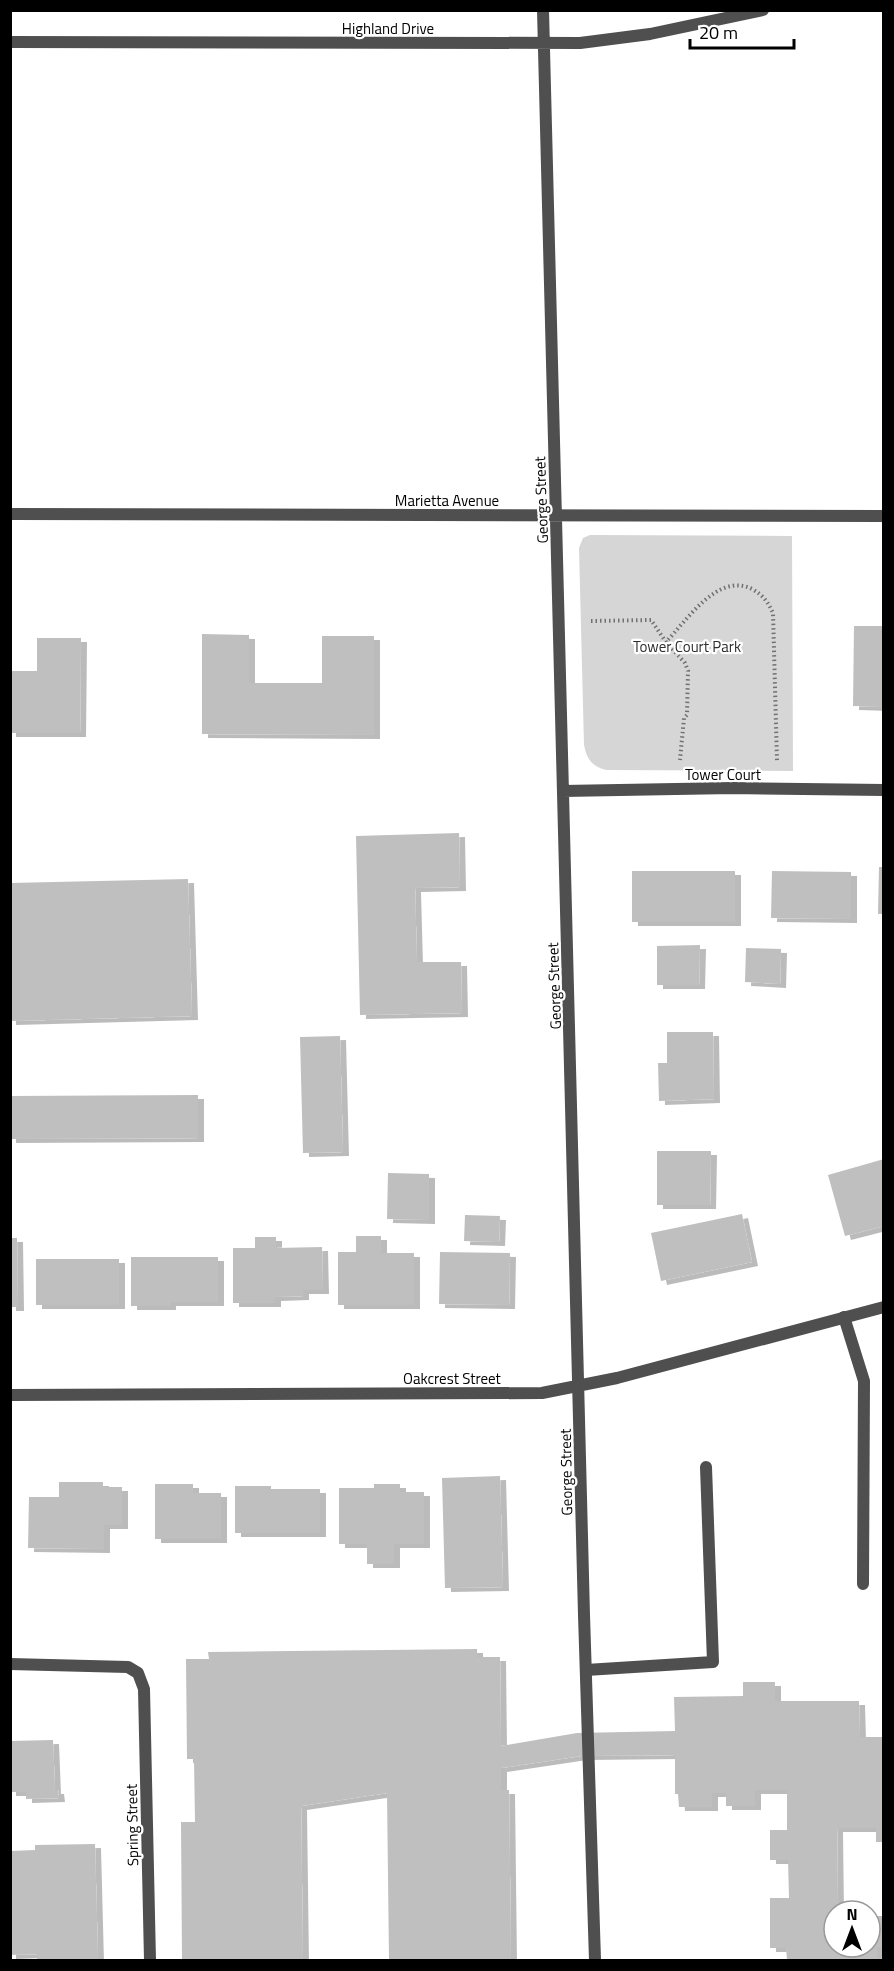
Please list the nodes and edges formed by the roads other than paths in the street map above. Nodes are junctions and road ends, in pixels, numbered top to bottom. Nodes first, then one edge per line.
1 (543, 10) edge
2 (763, 10) edge
3 (10, 42) edge
4 (543, 44) junction
5 (10, 514) edge
6 (556, 516) junction
7 (884, 516) edge
8 (884, 790) edge
9 (563, 791) junction
10 (884, 1307) edge
11 (844, 1317) junction
12 (578, 1386) junction
13 (10, 1395) edge
14 (706, 1467) dead end
15 (863, 1584) dead end
16 (10, 1664) edge
17 (586, 1670) junction
18 (150, 1960) edge
19 (595, 1960) edge

1 - 4 street, George Street
2 - 4 street, Highland Drive
3 - 4 street, Highland Drive
4 - 6 street, George Street
5 - 6 street, Marietta Avenue
6 - 7 street, Marietta Avenue
6 - 9 street, George Street
8 - 9 street, Tower Court
9 - 12 street, George Street
10 - 11 street, Oakcrest Street
11 - 12 street, Oakcrest Street
11 - 15 street
12 - 13 street, Oakcrest Street
12 - 17 street, George Street
14 - 17 street
16 - 18 street, Spring Street
17 - 19 street, George Street

